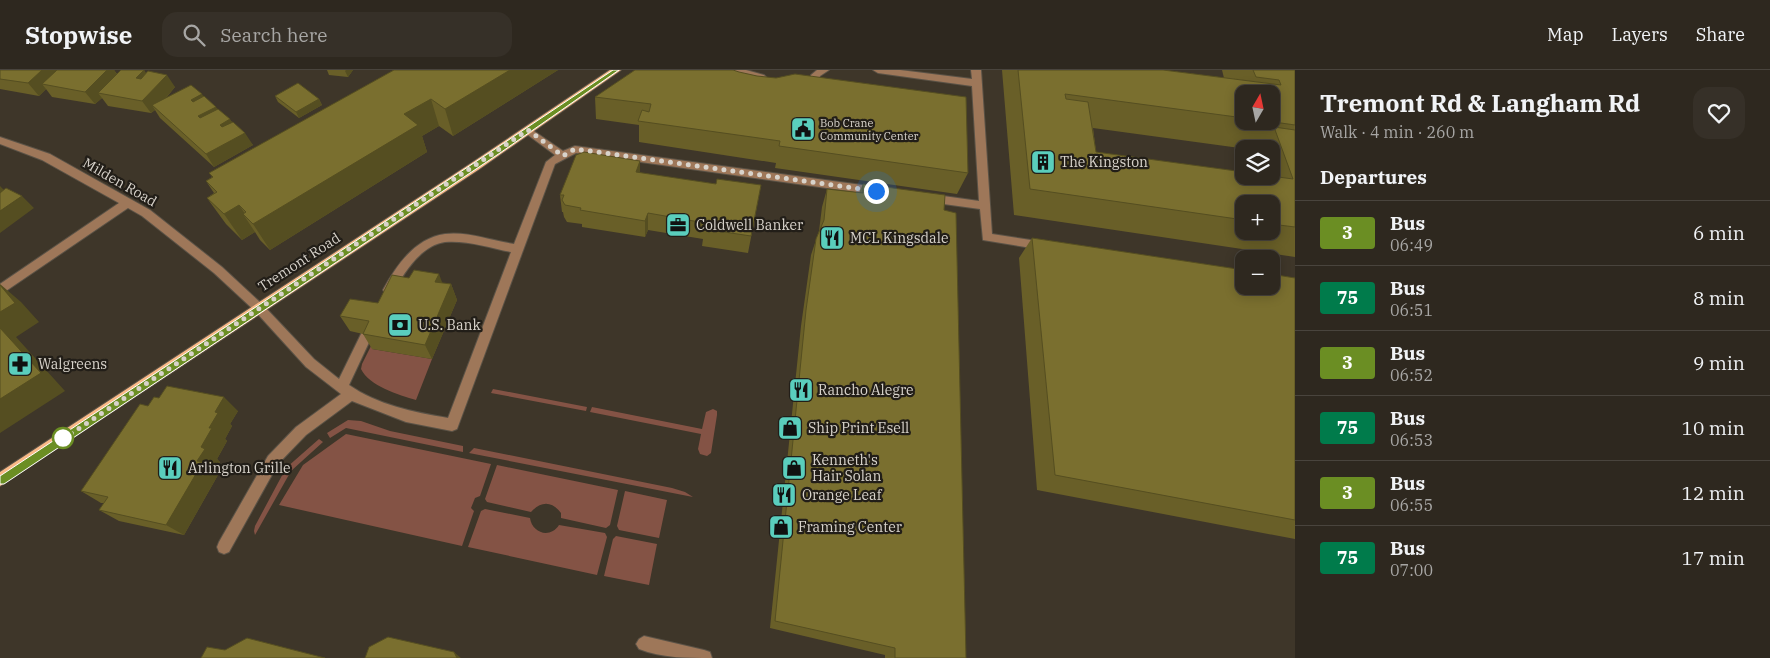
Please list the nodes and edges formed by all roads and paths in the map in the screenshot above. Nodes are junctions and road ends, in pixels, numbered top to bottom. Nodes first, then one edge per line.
1 (616, 70) edge
2 (735, 70) edge
3 (824, 70) edge
4 (878, 70) edge
5 (976, 70) edge
6 (774, 79) edge
7 (976, 83) junction
8 (814, 85) edge
9 (528, 130) junction
10 (0, 140) edge
11 (563, 156) junction
12 (889, 193) edge
13 (918, 196) edge
14 (128, 202) junction
15 (985, 206) junction
16 (1051, 247) edge
17 (518, 249) junction
18 (0, 290) edge
19 (385, 298) edge
20 (259, 308) junction
21 (366, 336) edge
22 (346, 391) junction
23 (0, 480) edge
24 (224, 547) dead end
25 (644, 644) dead end
26 (704, 658) edge

1 - 9 main road, Tremont Road
2 - 6 street
3 - 8 street
4 - 7 street
5 - 7 street
7 - 15 street
9 - 11 street
9 - 20 main road, Tremont Road
10 - 14 street, Milden Road
11 - 12 street
11 - 17 street
13 - 15 street
14 - 18 street
14 - 20 street, Milden Road
15 - 16 street
17 - 19 street
17 - 22 street, Milden Road
20 - 22 street, Milden Road
20 - 23 main road, Tremont Road
21 - 22 street
22 - 24 street
25 - 26 street

